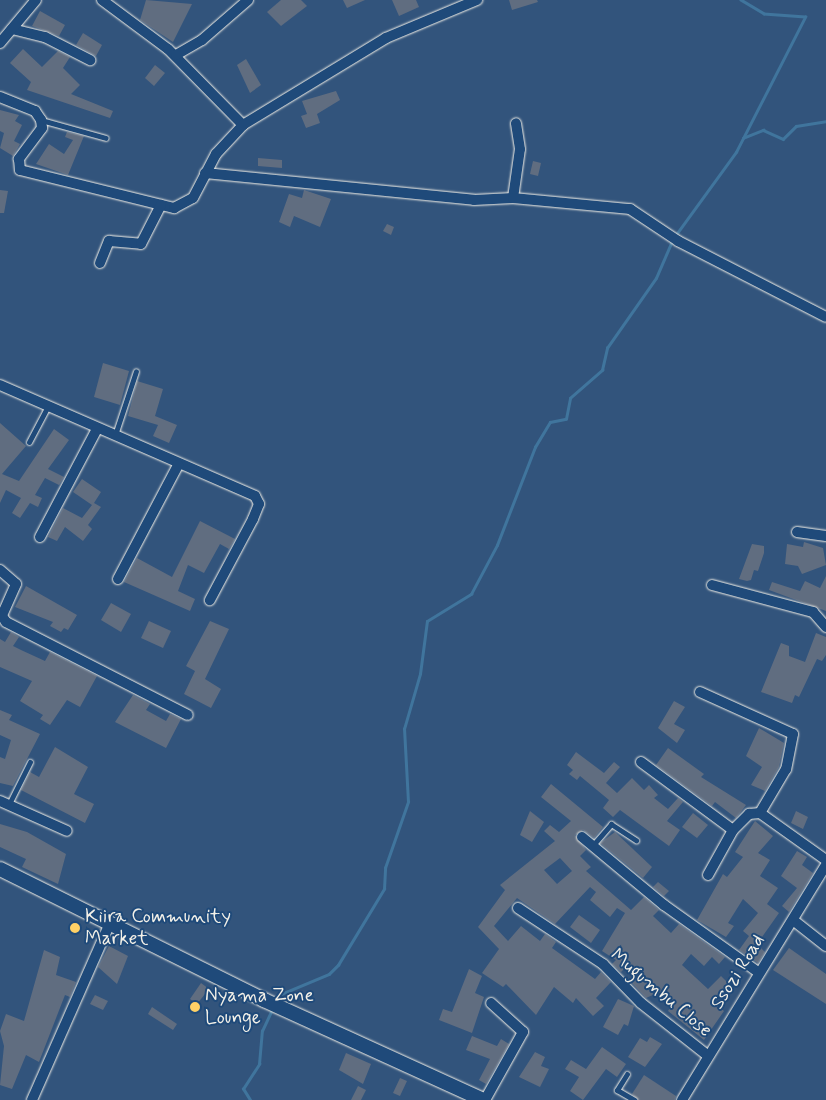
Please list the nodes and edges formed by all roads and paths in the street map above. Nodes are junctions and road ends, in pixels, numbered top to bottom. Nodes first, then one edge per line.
1 (36, 0) edge
2 (102, 0) edge
3 (248, 0) edge
4 (477, 0) edge
5 (12, 29) junction
6 (0, 43) edge
7 (176, 56) junction
8 (90, 60) dead end
9 (0, 97) edge
10 (41, 120) junction
11 (516, 123) dead end
12 (243, 125) junction
13 (106, 138) dead end
14 (205, 172) junction
15 (513, 198) junction
16 (161, 205) junction
17 (100, 263) dead end
18 (826, 317) edge
19 (136, 371) dead end
20 (0, 385) edge
21 (48, 406) junction
22 (97, 429) junction
23 (115, 436) junction
24 (29, 442) dead end
25 (178, 464) junction
26 (797, 532) dead end
27 (40, 536) dead end
28 (826, 536) edge
29 (0, 570) edge
30 (118, 579) dead end
31 (712, 586) dead end
32 (210, 600) dead end
33 (826, 627) edge
34 (700, 692) dead end
35 (188, 715) dead end
36 (30, 762) dead end
37 (641, 762) dead end
38 (4, 803) edge
39 (760, 813) junction
40 (733, 830) junction
41 (67, 831) dead end
42 (582, 837) dead end
43 (636, 840) dead end
44 (593, 845) junction
45 (826, 860) edge
46 (826, 865) edge
47 (0, 869) edge
48 (708, 875) dead end
49 (518, 908) dead end
50 (793, 920) junction
51 (110, 923) junction
52 (826, 946) edge
53 (758, 972) junction
54 (491, 1003) dead end
55 (707, 1055) junction
56 (627, 1074) dead end
57 (32, 1100) edge
58 (484, 1100) edge
59 (634, 1100) edge
60 (682, 1100) edge

1 - 5 street
2 - 7 street
3 - 7 street
4 - 12 street
5 - 6 street
5 - 8 street
7 - 12 street
9 - 10 street
10 - 13 lane
10 - 16 street
11 - 15 street
12 - 14 street
14 - 15 street
14 - 16 street
15 - 18 street
16 - 17 street
19 - 23 lane
20 - 21 street
21 - 22 street
21 - 24 lane
22 - 23 street
22 - 27 street
23 - 25 street
25 - 30 street
25 - 32 street
26 - 28 street
29 - 35 street
31 - 33 street
34 - 39 street
36 - 38 lane
37 - 40 street
38 - 41 street
39 - 40 street
39 - 45 street
40 - 48 street
42 - 44 street
43 - 44 lane
44 - 53 street
46 - 50 street, Ssozi Road
47 - 51 main road
49 - 55 street, Mugumbu Close
50 - 52 street
50 - 53 street, Ssozi Road
51 - 57 street
51 - 58 main road
53 - 55 street, Ssozi Road
54 - 58 street
55 - 60 street, Ssozi Road
56 - 59 lane

